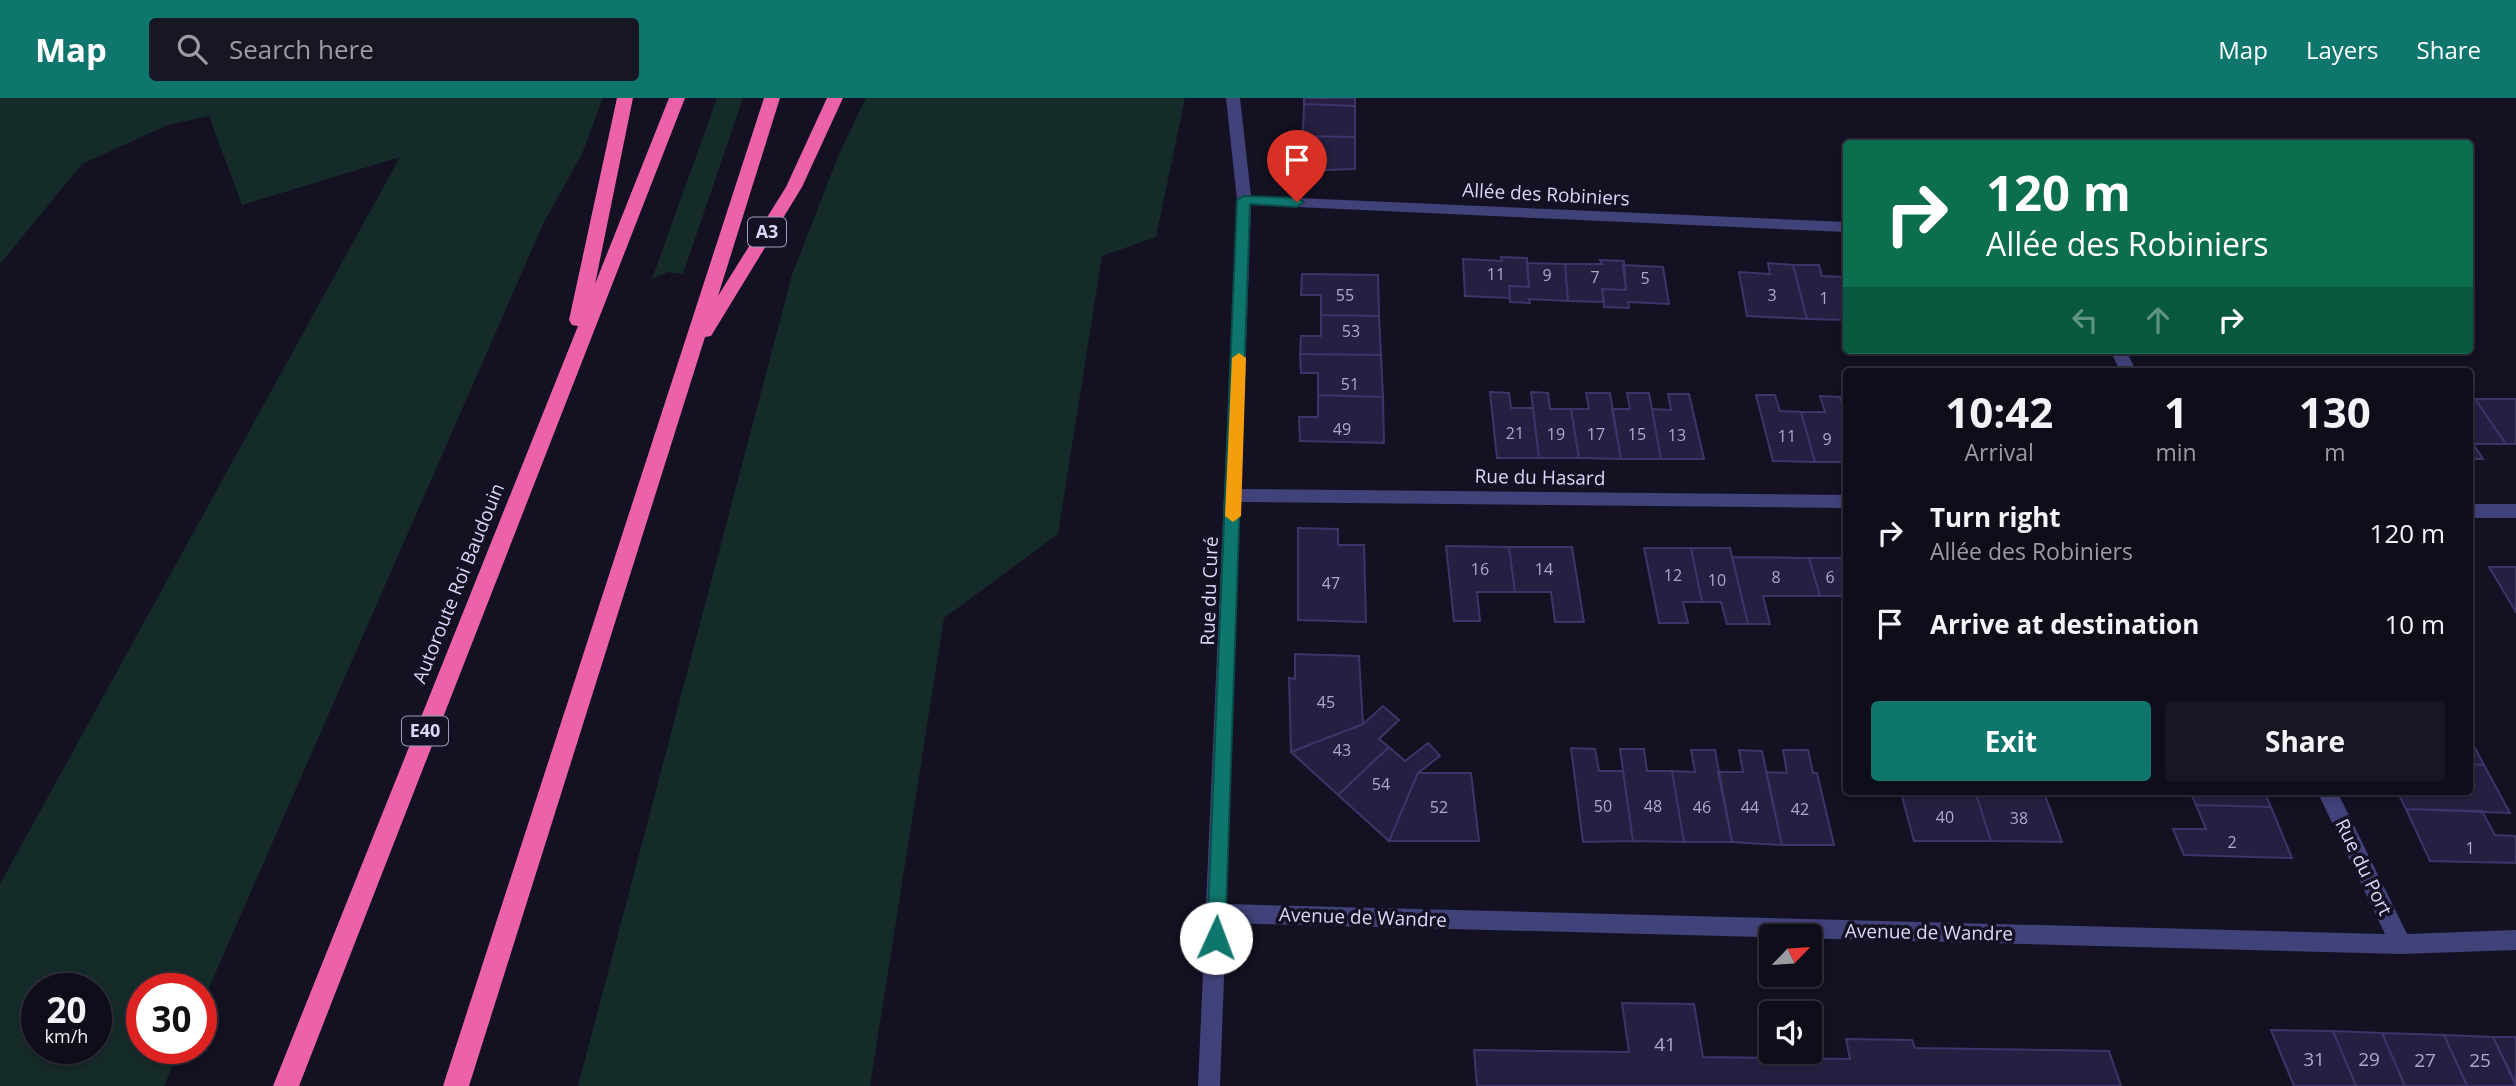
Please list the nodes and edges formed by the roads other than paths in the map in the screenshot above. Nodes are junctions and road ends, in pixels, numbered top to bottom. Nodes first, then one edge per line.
1 (625, 98) edge
2 (677, 98) edge
3 (772, 98) edge
4 (835, 98) edge
5 (1233, 98) edge
6 (1244, 200) junction
7 (1843, 227) edge
8 (688, 360) junction
9 (566, 377) junction
10 (1234, 495) junction
11 (1843, 502) edge
12 (2473, 511) edge
13 (2516, 511) edge
14 (2329, 795) edge
15 (1217, 913) junction
16 (2516, 940) edge
17 (2401, 944) junction
18 (286, 1086) edge
19 (456, 1086) edge
20 (1209, 1086) edge

1 - 9 highway
2 - 9 highway, Autoroute Roi Baudouin / E40
3 - 8 highway
4 - 8 highway, A3
5 - 6 street, Rue du Curé
6 - 7 street, Allée des Robiniers
6 - 10 street, Rue du Curé
8 - 19 highway
9 - 18 highway, Autoroute Roi Baudouin / E40
10 - 11 street, Rue du Hasard
10 - 15 street, Rue du Curé
12 - 13 street
14 - 17 street, Rue du Port
15 - 17 street, Avenue de Wandre
15 - 20 street, Rue du Curé
16 - 17 street, Avenue de Wandre

